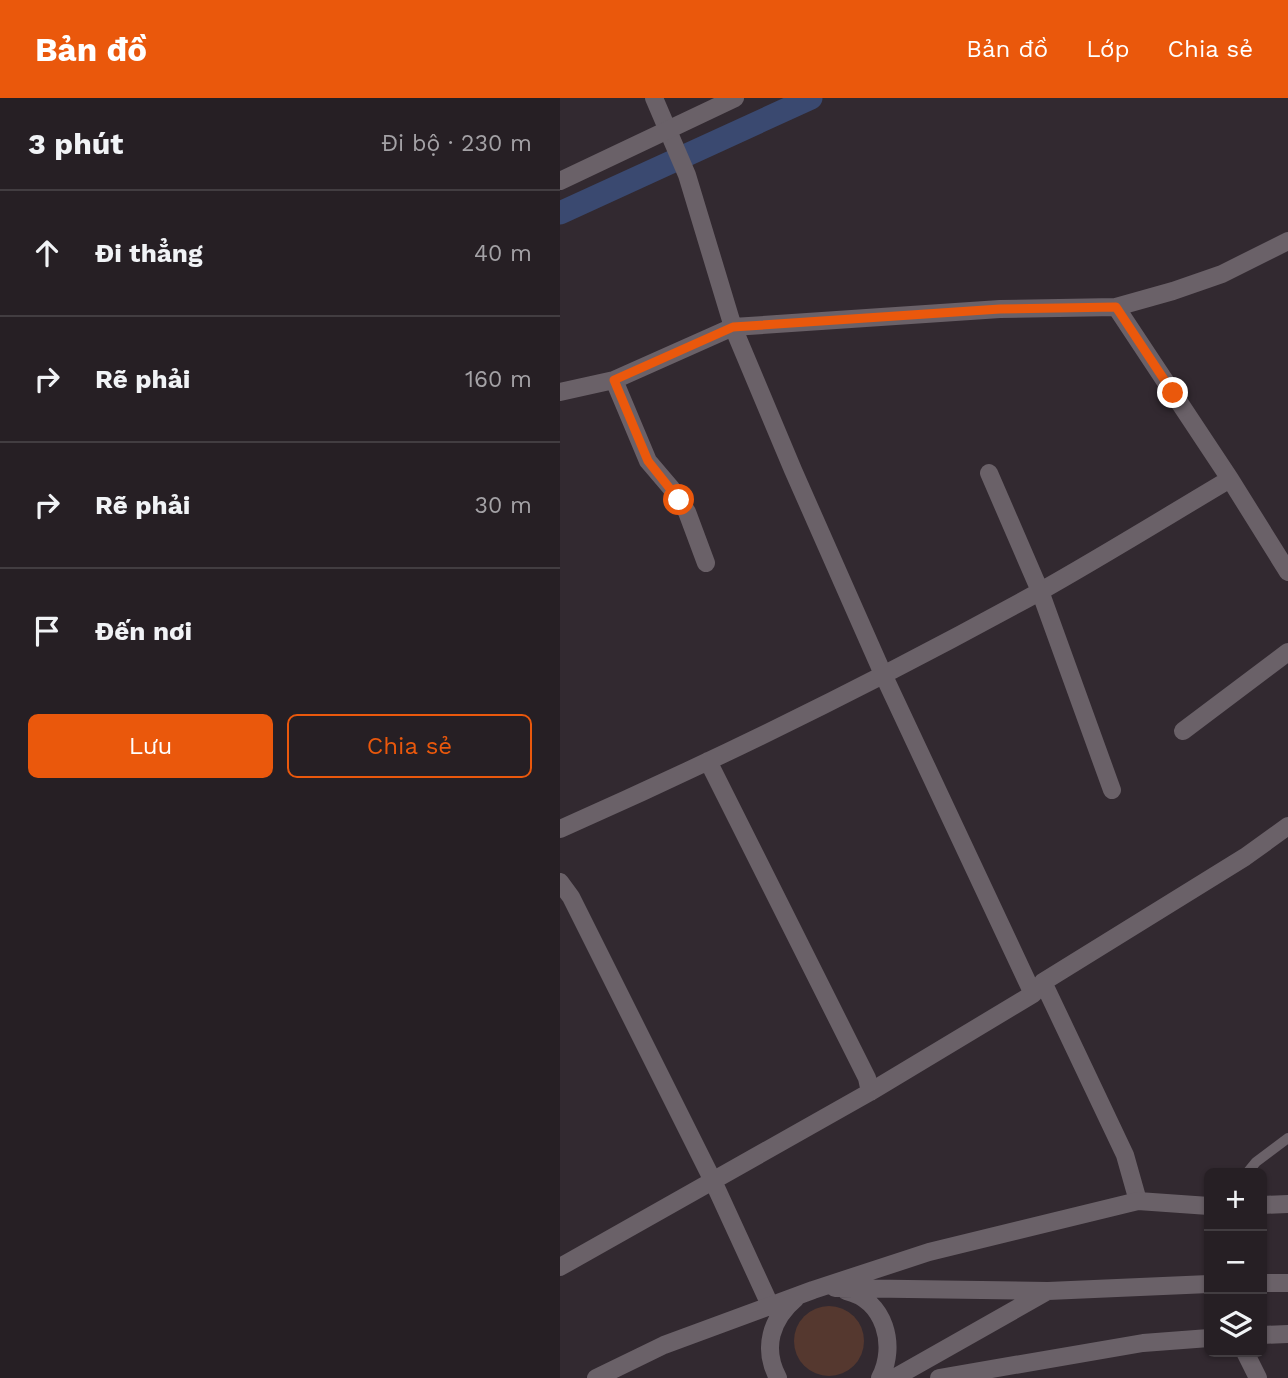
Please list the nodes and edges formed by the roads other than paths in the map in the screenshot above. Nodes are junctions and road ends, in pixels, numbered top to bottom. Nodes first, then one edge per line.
1 (654, 98) edge
2 (735, 98) edge
3 (669, 131) junction
4 (560, 181) edge
5 (1288, 241) edge
6 (1116, 307) junction
7 (733, 327) junction
8 (614, 380) junction
9 (560, 392) edge
10 (989, 473) dead end
11 (1230, 479) junction
12 (1282, 551) edge
13 (706, 563) dead end
14 (1288, 572) edge
15 (1040, 591) junction
16 (1288, 652) edge
17 (883, 674) junction
18 (1183, 730) dead end
19 (708, 761) junction
20 (1112, 790) dead end
21 (1288, 826) edge
22 (560, 829) edge
23 (564, 893) edge
24 (1038, 988) junction
25 (870, 1092) junction
26 (1288, 1138) edge
27 (1251, 1168) edge
28 (713, 1181) junction
29 (1139, 1201) junction
30 (1288, 1204) edge
31 (1267, 1205) edge
32 (1204, 1206) edge
33 (560, 1268) edge
34 (1267, 1283) edge
35 (1288, 1283) edge
36 (1204, 1284) edge
37 (832, 1288) junction
38 (813, 1290) junction
39 (1048, 1291) junction
40 (770, 1306) junction
41 (1288, 1334) edge
42 (1267, 1335) edge
43 (1204, 1338) edge
44 (1248, 1357) edge
45 (596, 1378) edge
46 (778, 1378) edge
47 (880, 1378) edge
48 (894, 1378) edge
49 (939, 1378) edge
50 (1258, 1378) edge

1 - 3 street
2 - 3 street
3 - 4 street
3 - 7 street
5 - 6 street
6 - 7 street
6 - 11 street
7 - 8 street
7 - 17 street
8 - 9 street
8 - 13 street
10 - 15 street
11 - 12 street
11 - 15 street
12 - 14 street
15 - 17 street
15 - 20 street
16 - 18 street
17 - 19 street
17 - 24 street
19 - 22 street
19 - 25 street
21 - 24 street
23 - 28 street
24 - 25 street
24 - 29 street
25 - 28 street
26 - 27 lane
28 - 33 street
28 - 40 street
29 - 32 street
29 - 38 street
30 - 31 street
34 - 35 street
36 - 39 street
37 - 38 street
37 - 39 street
37 - 47 street
38 - 40 street
38 - 46 street
39 - 48 street
40 - 45 street
41 - 42 street
43 - 49 street
44 - 50 street

